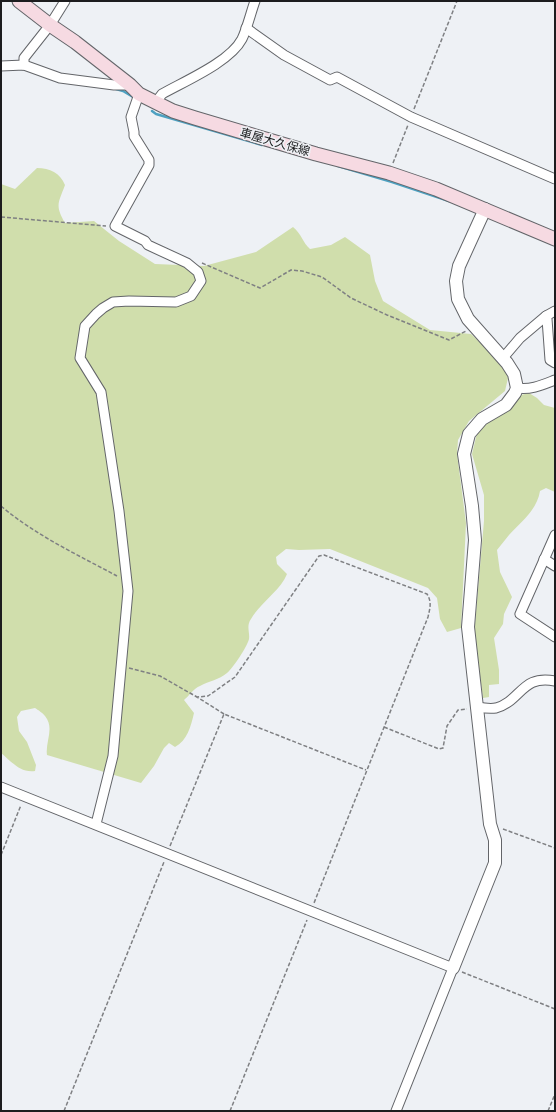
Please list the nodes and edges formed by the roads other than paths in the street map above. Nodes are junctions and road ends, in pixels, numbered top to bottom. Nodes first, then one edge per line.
1 (19, 1) edge
2 (65, 1) edge
3 (255, 1) edge
4 (50, 25) junction
5 (246, 28) junction
6 (24, 65) junction
7 (1, 66) edge
8 (130, 85) junction
9 (139, 94) junction
10 (156, 102) junction
11 (555, 179) edge
12 (485, 209) junction
13 (555, 239) edge
14 (555, 311) edge
15 (546, 316) junction
16 (503, 358) junction
17 (555, 363) edge
18 (555, 380) edge
19 (517, 388) junction
20 (555, 535) edge
21 (544, 558) junction
22 (555, 566) edge
23 (555, 636) edge
24 (555, 681) edge
25 (477, 708) junction
26 (1, 787) edge
27 (96, 824) junction
28 (453, 968) junction
29 (396, 1111) edge

1 - 4 main road, 車屋大久保線
2 - 4 street
3 - 5 street
4 - 6 street
4 - 8 main road, 車屋大久保線
5 - 10 street
5 - 11 street
6 - 7 street
6 - 8 street
8 - 9 main road, 車屋大久保線
9 - 10 main road, 車屋大久保線
9 - 27 street
10 - 12 main road, 車屋大久保線
12 - 13 main road, 車屋大久保線
12 - 16 street
14 - 15 street
15 - 16 street
15 - 17 street
16 - 19 street
18 - 19 street
19 - 25 street
20 - 21 street
21 - 22 street
21 - 23 street
24 - 25 street
25 - 28 street
26 - 27 street
27 - 28 street
28 - 29 street

